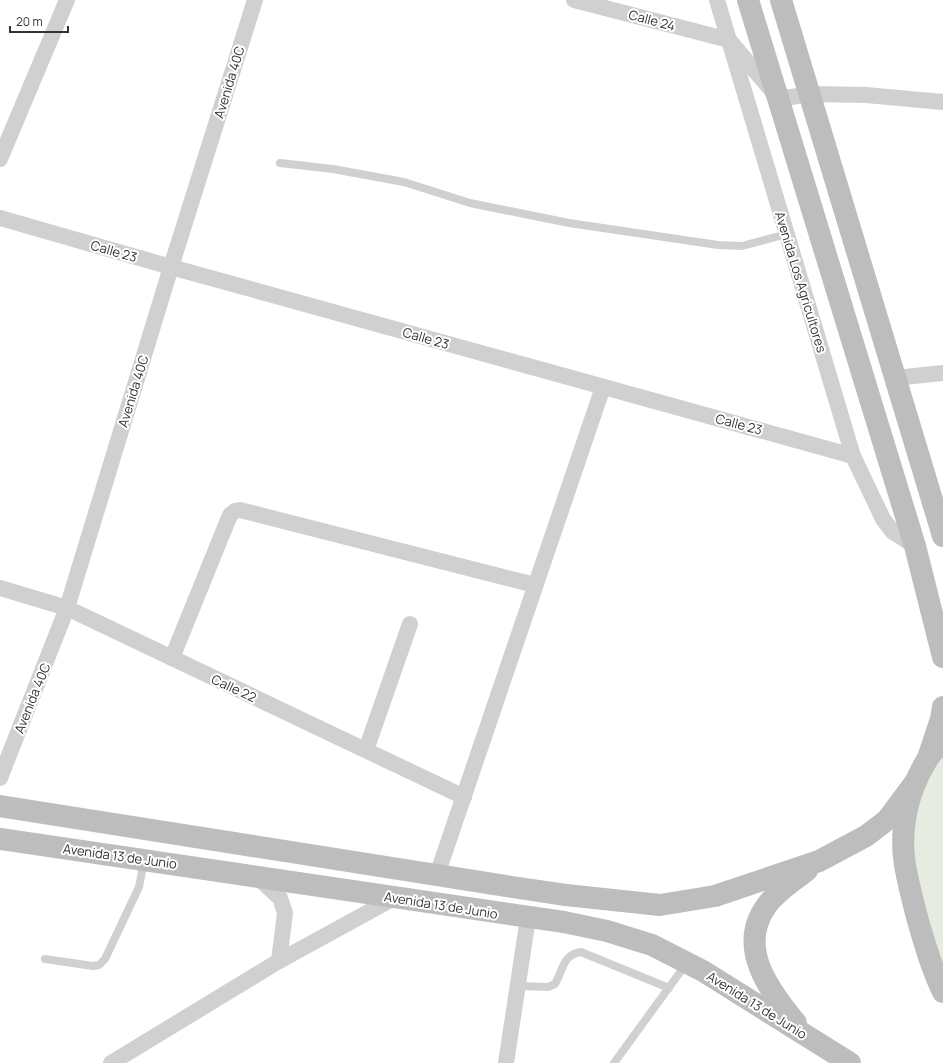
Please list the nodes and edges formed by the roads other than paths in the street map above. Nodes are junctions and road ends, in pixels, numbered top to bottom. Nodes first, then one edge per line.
1 (67, 0) edge
2 (254, 0) edge
3 (574, 0) edge
4 (717, 0) edge
5 (748, 0) edge
6 (781, 0) edge
7 (729, 40) junction
8 (810, 94) junction
9 (779, 99) junction
10 (943, 102) edge
11 (0, 159) edge
12 (280, 163) dead end
13 (0, 218) edge
14 (787, 234) junction
15 (171, 267) junction
16 (943, 373) edge
17 (895, 378) junction
18 (603, 387) junction
19 (853, 456) junction
20 (943, 536) edge
21 (915, 546) junction
22 (535, 585) junction
23 (0, 588) edge
24 (68, 608) junction
25 (410, 624) dead end
26 (943, 657) edge
27 (172, 658) junction
28 (943, 707) edge
29 (943, 742) edge
30 (366, 750) junction
31 (928, 759) junction
32 (0, 778) edge
33 (916, 781) junction
34 (464, 797) junction
35 (0, 806) edge
36 (0, 839) edge
37 (144, 860) junction
38 (819, 861) junction
39 (437, 875) junction
40 (257, 877) junction
41 (394, 898) junction
42 (528, 918) junction
43 (45, 959) dead end
44 (279, 961) junction
45 (686, 963) junction
46 (518, 986) junction
47 (669, 988) junction
48 (943, 992) edge
49 (807, 1037) junction
50 (111, 1063) edge
51 (506, 1063) edge
52 (614, 1063) edge
53 (850, 1063) edge

1 - 11 street
2 - 15 street, Avenida 40C
3 - 7 street, Calle 24
4 - 7 street, Avenida Los Agricultores
5 - 9 street
6 - 8 street
7 - 9 street
7 - 14 street, Avenida Los Agricultores
8 - 9 street
8 - 10 street
8 - 17 street
9 - 21 street
12 - 14 lane
13 - 15 street, Calle 23
14 - 19 street, Avenida Los Agricultores
15 - 18 street, Calle 23
15 - 24 street, Avenida 40C
16 - 17 street
17 - 20 street
18 - 19 street, Calle 23
18 - 22 street
19 - 21 street, Avenida Los Agricultores
21 - 26 street
22 - 27 street
22 - 34 street
23 - 24 street, Calle 22
24 - 27 street, Calle 22
24 - 32 street, Avenida 40C
25 - 30 street
27 - 30 street, Calle 22
28 - 31 street
29 - 31 street
30 - 34 street, Calle 22
31 - 33 street
33 - 38 street
33 - 48 street
34 - 39 street
35 - 39 street
36 - 37 street, Avenida 13 de Junio
37 - 40 street, Avenida 13 de Junio
37 - 43 lane
38 - 39 street
38 - 49 street
40 - 41 street, Avenida 13 de Junio
40 - 44 street
41 - 42 street, Avenida 13 de Junio
41 - 44 street
42 - 45 street, Avenida 13 de Junio
42 - 46 street
44 - 50 street
45 - 47 lane
45 - 49 street, Avenida 13 de Junio
46 - 47 lane
46 - 51 street
47 - 52 lane
49 - 53 street, Avenida 13 de Junio

